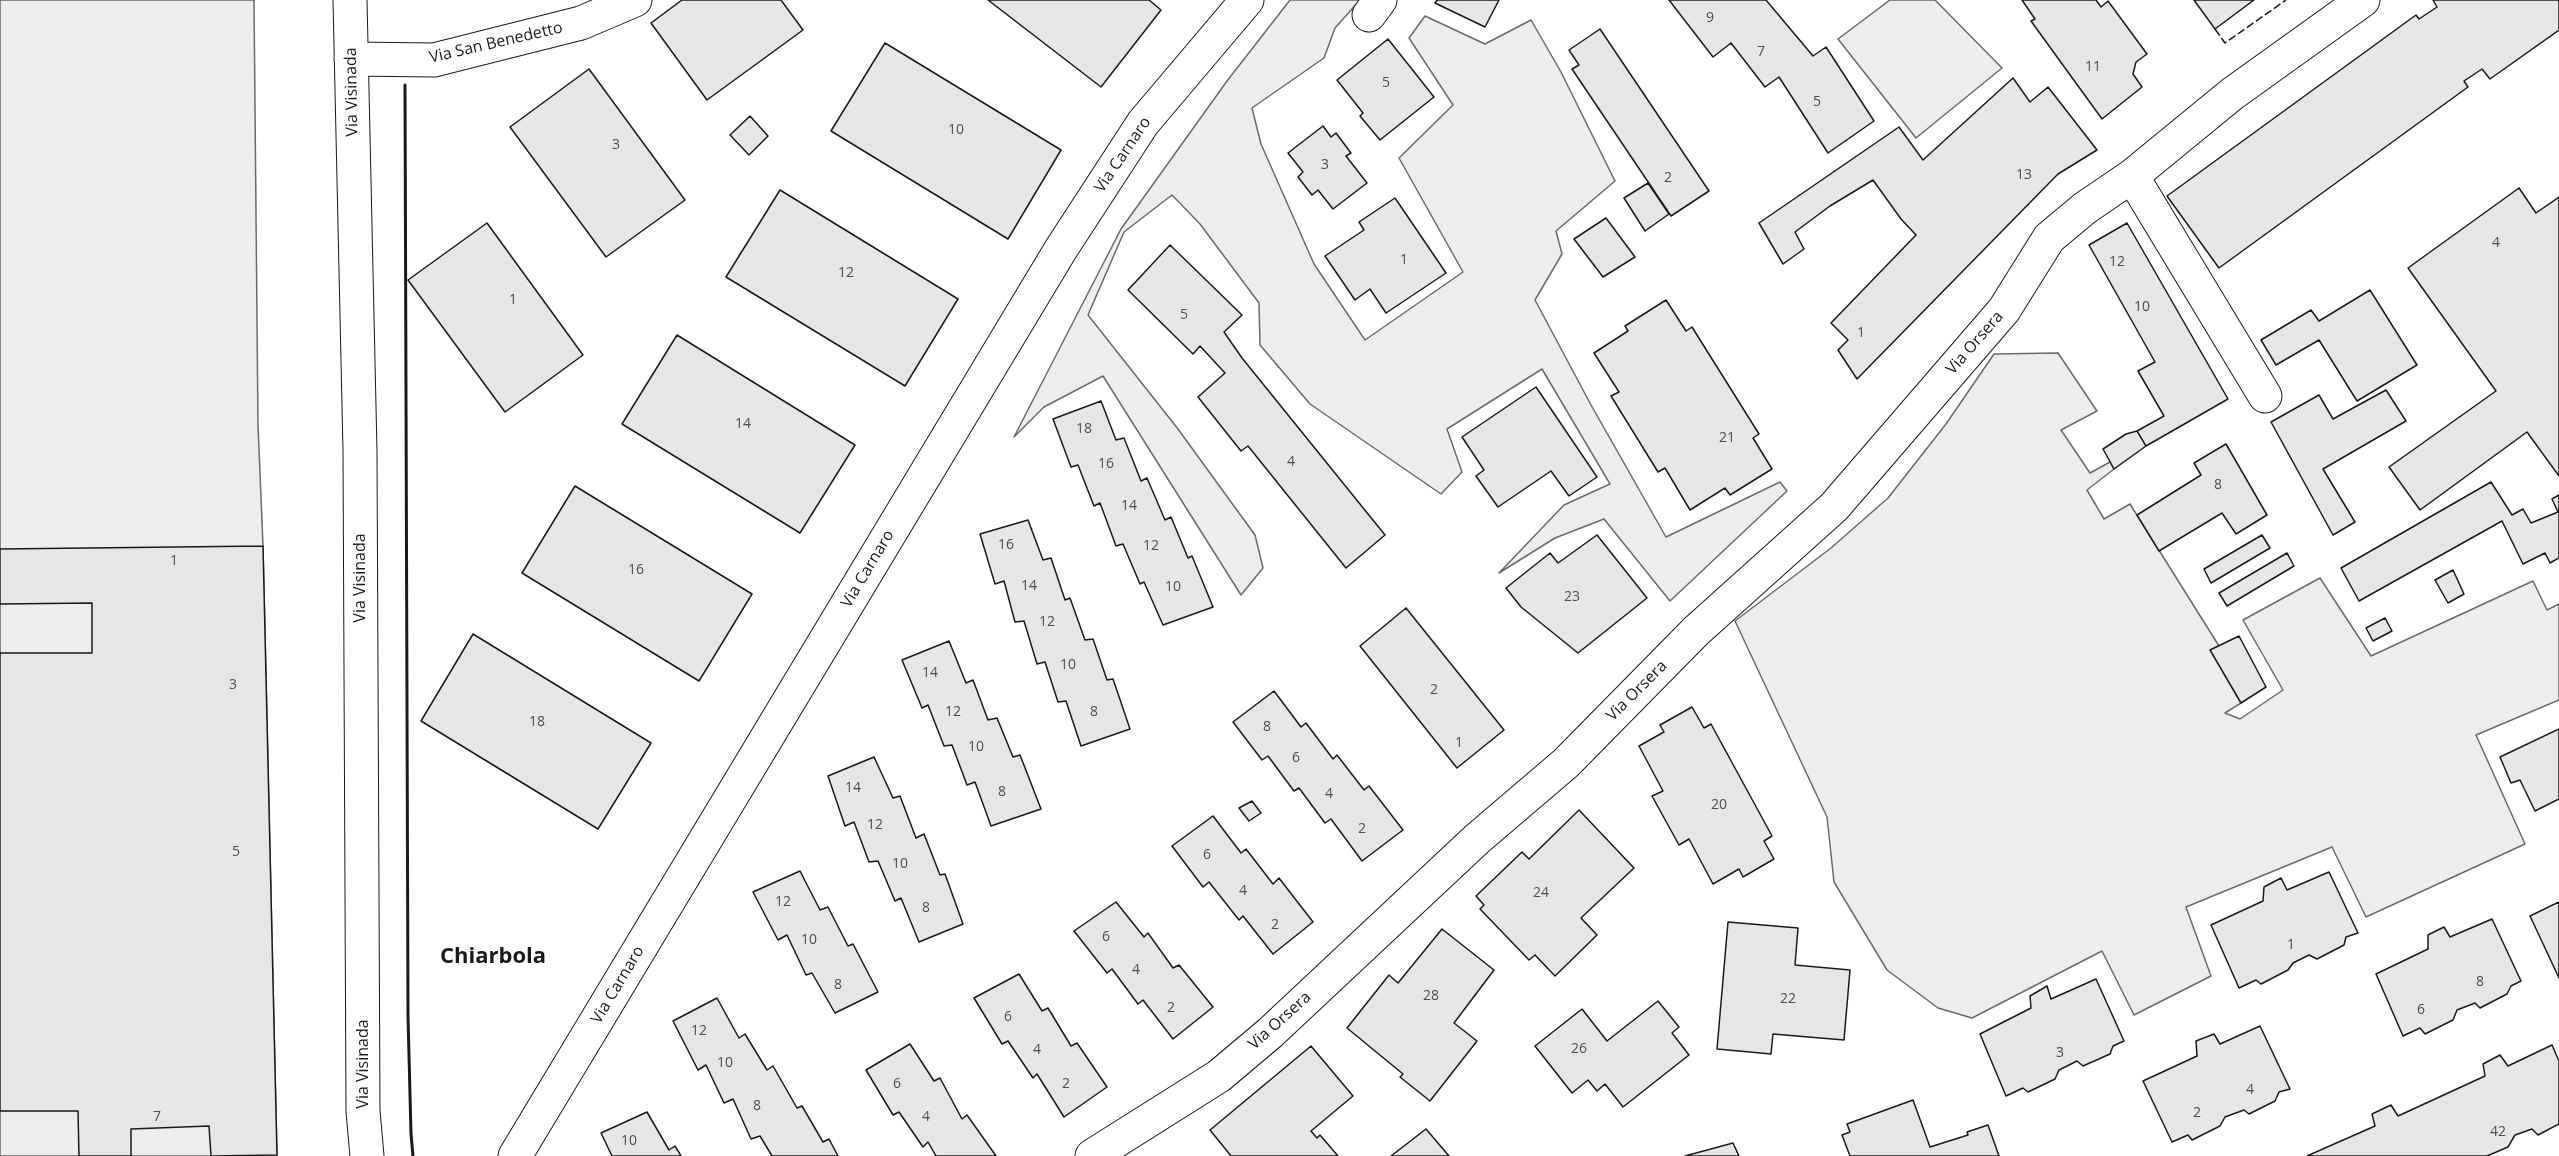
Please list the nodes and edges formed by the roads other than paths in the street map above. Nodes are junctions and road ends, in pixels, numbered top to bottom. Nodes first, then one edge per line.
1 (350, 0) edge
2 (635, 0) edge
3 (1247, 0) edge
4 (2363, 0) edge
5 (351, 59) junction
6 (2132, 176) junction
7 (2265, 396) dead end
8 (367, 1156) edge
9 (515, 1156) edge
10 (1092, 1156) edge

1 - 5 street, Via Visinada
2 - 5 street, Via San Benedetto
3 - 9 street, Via Carnaro
4 - 6 street, Via Orsera
5 - 8 street, Via Visinada
6 - 7 street
6 - 10 street, Via Orsera

